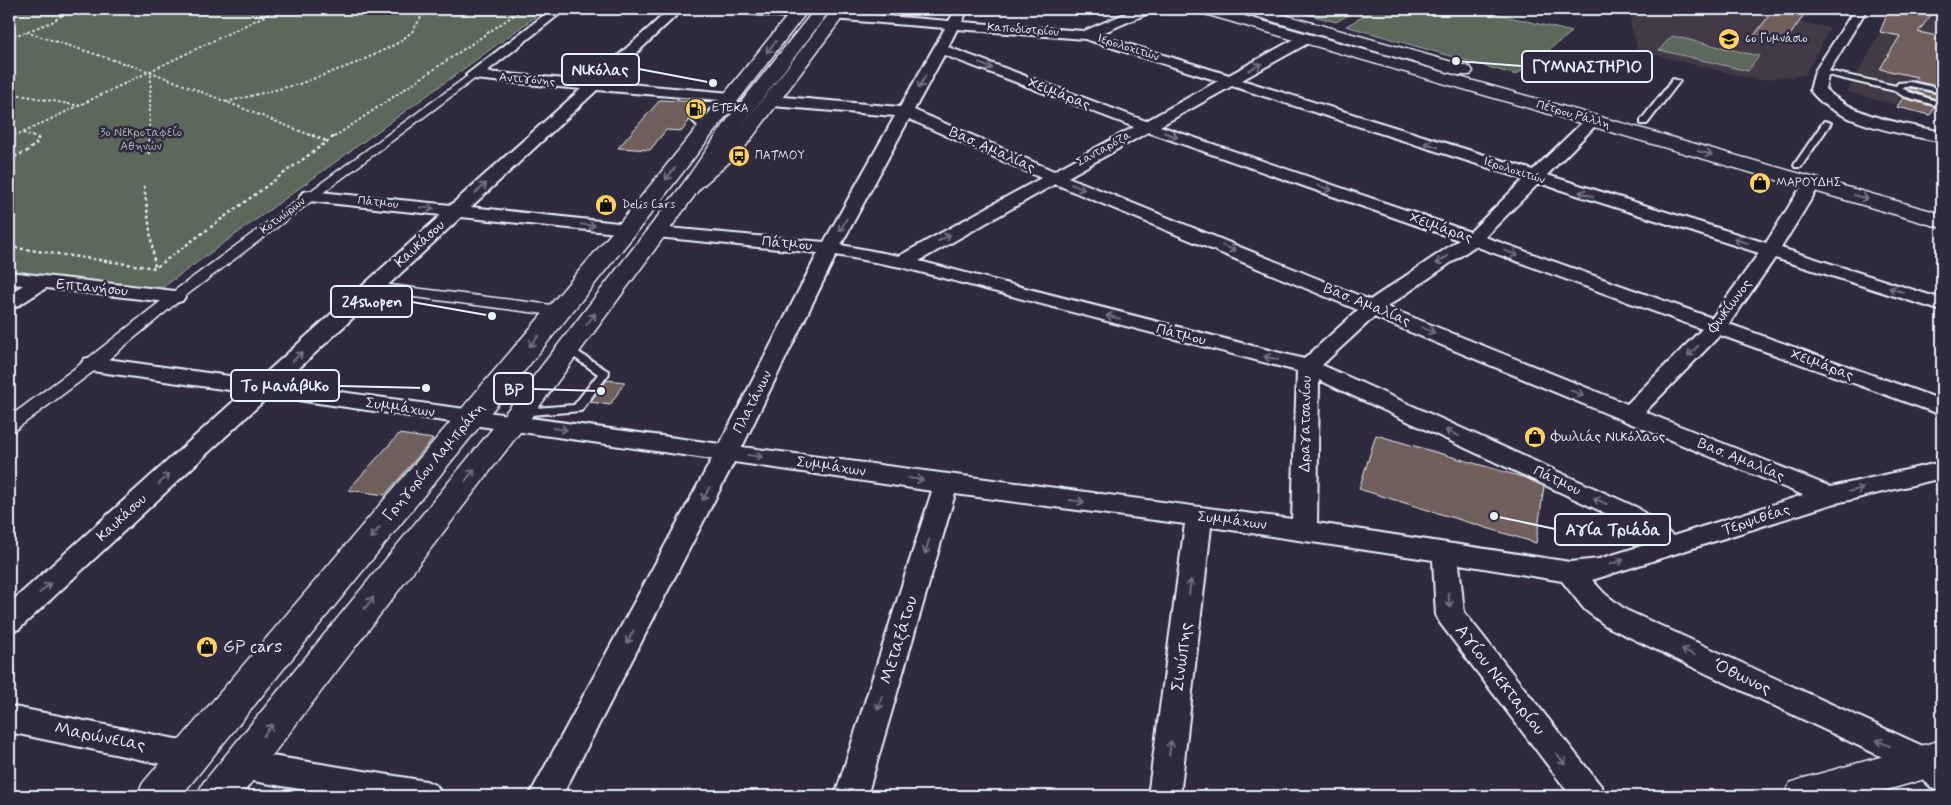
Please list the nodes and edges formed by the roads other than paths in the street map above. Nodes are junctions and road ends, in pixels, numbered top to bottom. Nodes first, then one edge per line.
1 (560, 9) edge
2 (677, 9) edge
3 (743, 9) edge
4 (1146, 9) edge
5 (1204, 9) edge
6 (1226, 9) edge
7 (1248, 9) edge
8 (1861, 9) edge
9 (820, 12) edge
10 (957, 17) edge
11 (1086, 35) junction
12 (1307, 38) junction
13 (940, 49) junction
14 (1464, 71) junction
15 (1822, 71) junction
16 (473, 75) junction
17 (1230, 81) junction
18 (1676, 81) dead end
19 (593, 86) junction
20 (1898, 89) junction
21 (1942, 91) edge
22 (729, 99) junction
23 (772, 101) junction
24 (1942, 105) edge
25 (905, 112) junction
26 (1593, 120) junction
27 (1644, 122) junction
28 (1828, 123) dead end
29 (1146, 126) junction
30 (1942, 136) edge
31 (1798, 165) junction
32 (1053, 177) junction
33 (1535, 178) junction
34 (1812, 183) junction
35 (693, 184) junction
36 (309, 196) junction
37 (1942, 205) edge
38 (456, 211) junction
39 (1942, 220) edge
40 (627, 229) junction
41 (657, 232) junction
42 (1474, 240) junction
43 (830, 248) junction
44 (1771, 250) junction
45 (902, 262) junction
46 (9, 278) edge
47 (40, 282) junction
48 (373, 288) junction
49 (175, 297) junction
50 (9, 303) edge
51 (1942, 305) edge
52 (1373, 307) junction
53 (560, 311) junction
54 (1716, 327) junction
55 (569, 349) junction
56 (92, 364) junction
57 (1308, 367) junction
58 (262, 389) junction
59 (1942, 408) edge
60 (1629, 415) junction
61 (470, 418) junction
62 (516, 418) junction
63 (9, 426) edge
64 (728, 452) junction
65 (1942, 470) edge
66 (946, 484) junction
67 (1829, 496) junction
68 (1199, 517) junction
69 (1304, 530) junction
70 (1670, 547) junction
71 (1444, 551) junction
72 (1570, 572) junction
73 (9, 621) edge
74 (9, 719) edge
75 (191, 756) junction
76 (240, 765) junction
77 (1937, 766) edge
78 (157, 796) edge
79 (217, 796) edge
80 (426, 796) edge
81 (545, 796) edge
82 (851, 796) edge
83 (1164, 796) edge
84 (1590, 796) edge
85 (1804, 796) edge

1 - 16 street, Κοτυώρων
2 - 19 street, Καυκάσου
3 - 9 street, Καποδιστρίου
4 - 11 street, Καποδιστρίου
5 - 12 main road, Πέτρου Ράλλη
6 - 14 main road, Πέτρου Ράλλη
7 - 14 main road, Πέτρου Ράλλη
8 - 15 street
9 - 10 street, Καποδιστρίου
9 -> 22 main road, Γρηγορίου Λαμπράκη
9 - 23 main road
9 - 35 main road
10 - 11 street, Καποδιστρίου
10 - 13 street, Πλατάνων
11 - 17 street, Ιερολοχιτών
17 -> 12 street, Σανταρόζα
12 - 26 main road, Πέτρου Ράλλη
13 -> 25 street, Πλατάνων
13 -> 29 street, Χειμάρας
14 - 27 main road, Πέτρου Ράλλη
15 - 20 lane
15 - 30 street
16 - 19 street, Αντιγόνης
16 - 36 street, Κοτυώρων
17 - 29 street, Σανταρόζα
33 -> 17 street, Ιερολοχιτών
18 - 27 lane
19 - 22 street, Αντιγόνης
38 -> 19 street, Καυκάσου
20 - 21 lane
20 - 24 lane
22 -> 40 main road, Γρηγορίου Λαμπράκη
23 - 25 street
23 - 35 main road
25 - 32 street, Βασ. Αμαλίας
25 -> 43 street, Πλατάνων
26 - 33 street, Δραγατσανίου
26 -> 34 main road, Πέτρου Ράλλη
27 - 31 main road, Πέτρου Ράλλη
28 - 31 lane
29 - 32 street, Σανταρόζα
29 -> 42 street, Χειμάρας
31 - 37 main road, Πέτρου Ράλλη
45 -> 32 street, Σανταρόζα
32 -> 52 street, Βασ. Αμαλίας
33 - 42 street, Δραγατσανίου
44 -> 33 street, Ιερολοχιτών
34 -> 39 main road, Πέτρου Ράλλη
34 - 44 street, Φωκίωνος
35 - 41 main road
36 -> 38 street, Πάτμου
36 - 49 street, Κοτυώρων
38 -> 40 street, Πάτμου
38 - 48 street, Καυκάσου
40 - 53 main road, Γρηγορίου Λαμπράκη
41 - 43 street, Πάτμου
55 -> 41 main road
42 -> 52 street, Δραγατσανίου
42 -> 54 street, Χειμάρας
43 - 45 street, Πάτμου
43 - 64 street, Πλατάνων
51 -> 44 street, Ιερολοχιτών
44 - 54 street, Φωκίωνος
57 -> 45 street, Πάτμου
46 - 47 street, Επτανήσου
47 - 49 street, Επτανήσου
47 - 50 street
48 - 53 street
58 -> 48 street, Καυκάσου
49 - 56 street, Κοτυώρων
52 - 57 street, Δραγατσανίου
52 -> 60 street, Βασ. Αμαλίας
53 -> 61 main road, Γρηγορίου Λαμπράκη
54 - 59 street, Χειμάρας
54 -> 60 street, Φωκίωνος
55 - 62 main road
55 - 62 lane
56 - 58 street, Συμμάχων
56 - 63 street, Κοτυώρων
57 - 69 street, Δραγατσανίου
70 -> 57 street, Πάτμου
58 - 61 street, Συμμάχων
73 -> 58 street, Καυκάσου
60 - 67 street, Βασ. Αμαλίας
61 - 62 street, Συμμάχων
61 -> 75 main road, Γρηγορίου Λαμπράκη
62 -> 64 street, Συμμάχων
76 -> 62 main road
64 -> 66 street, Συμμάχων
64 -> 81 street, Πλατάνων
67 -> 65 street, Τερψιθέας
66 -> 68 street, Συμμάχων
66 -> 82 street, Μεταξάτου
67 - 70 street, Τερψιθέας
68 - 69 street, Συμμάχων
83 -> 68 street, Σινώπης
69 - 71 street, Συμμάχων
72 -> 70 street, Τερψιθέας
71 - 72 street, Συμμάχων
71 -> 84 street, Αγίου Νεκταρίου
77 -> 72 street, Όθωνος
74 - 75 street, Μαρώνειας
75 - 78 main road, Γρηγορίου Λαμπράκη
76 - 79 main road
76 - 80 street
77 - 85 main road

